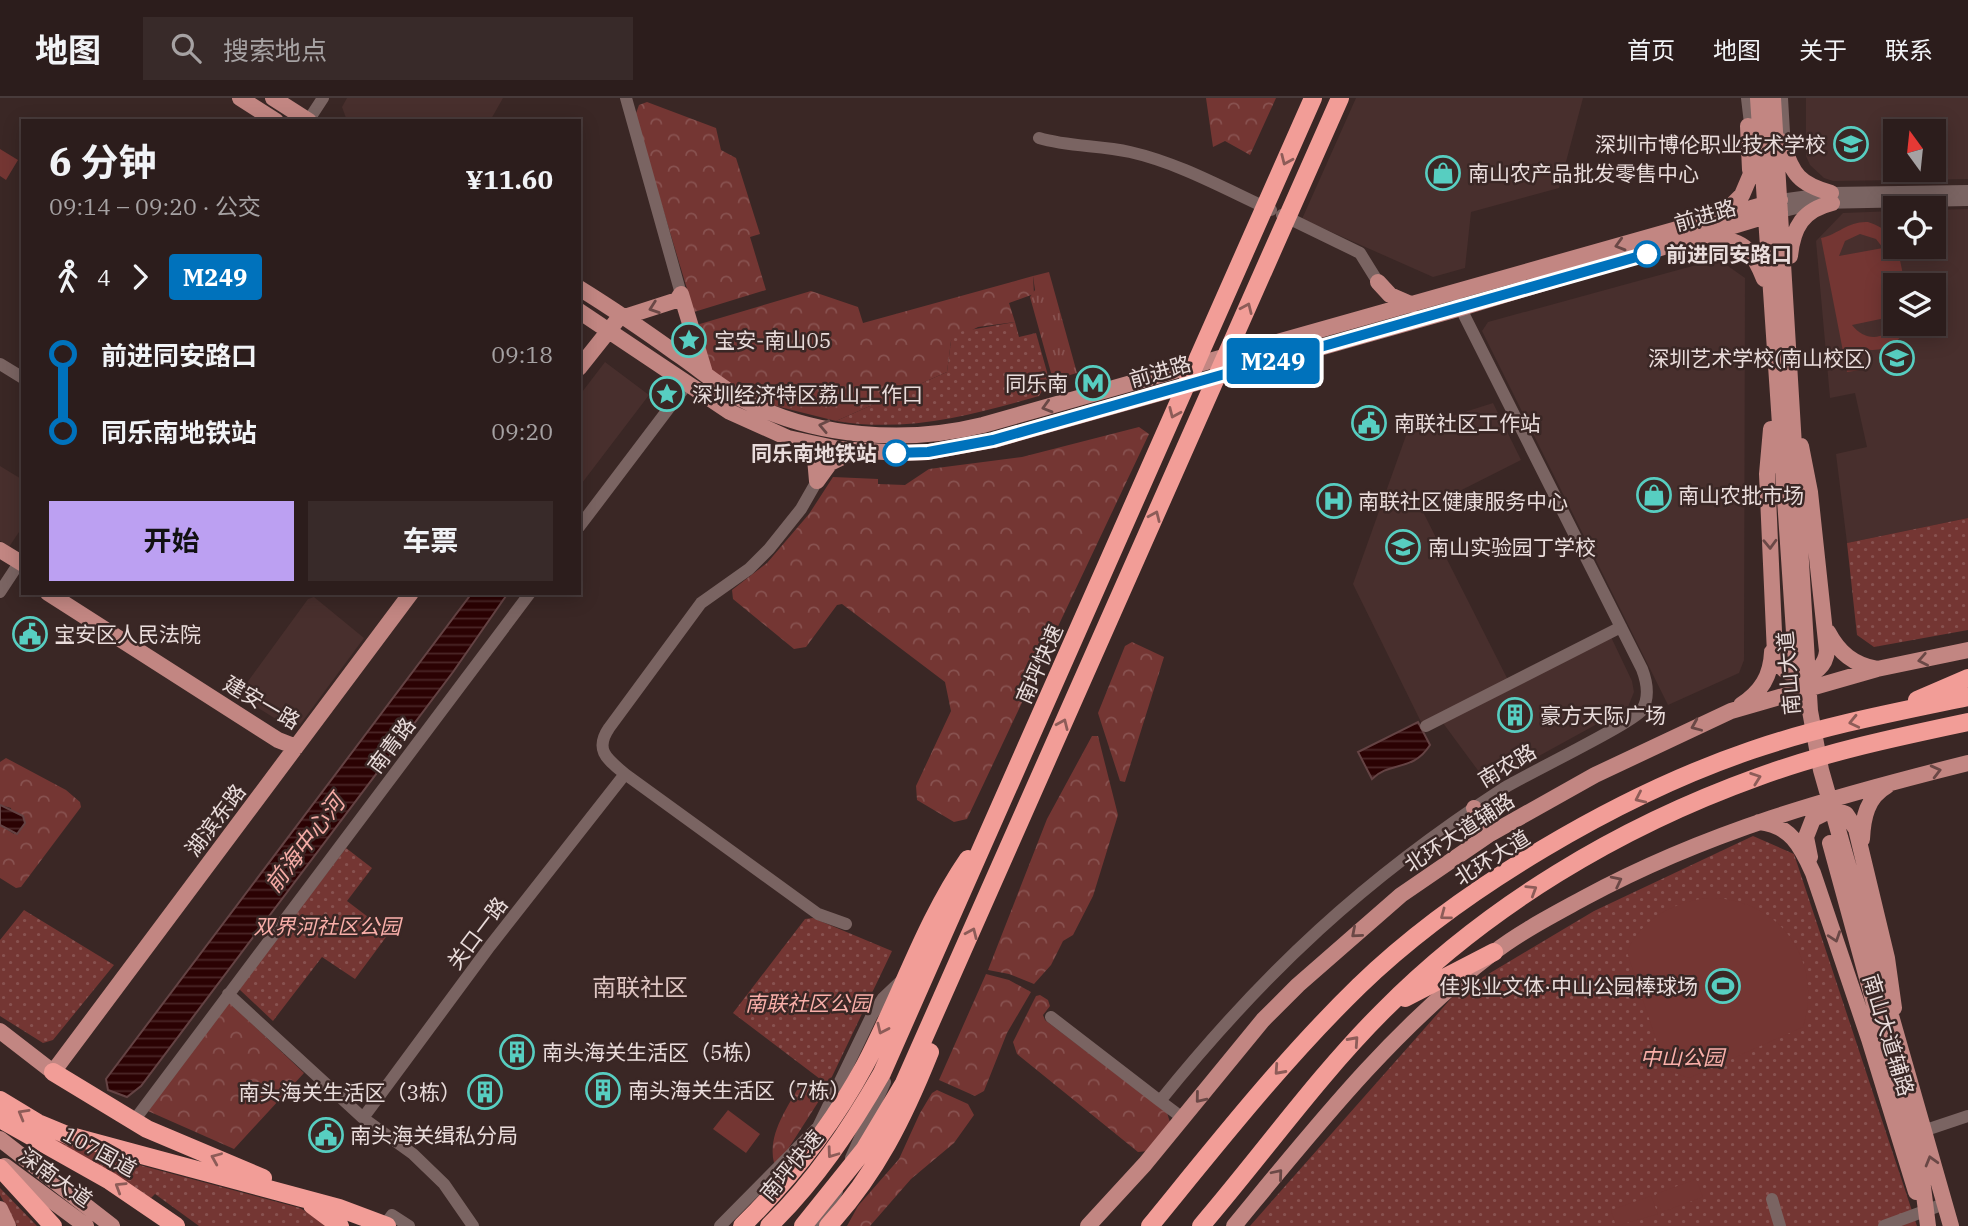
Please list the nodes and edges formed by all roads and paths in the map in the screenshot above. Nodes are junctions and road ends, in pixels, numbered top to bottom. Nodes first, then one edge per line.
1 (240, 98) edge
2 (273, 98) edge
3 (323, 98) edge
4 (626, 98) edge
5 (1313, 98) edge
6 (1340, 98) edge
7 (1746, 98) edge
8 (1758, 98) edge
9 (1773, 98) edge
10 (1782, 98) edge
11 (273, 119) edge
12 (305, 119) edge
13 (309, 119) edge
14 (1748, 126) junction
15 (1775, 127) junction
16 (1040, 138) dead end
17 (1761, 150) junction
18 (1786, 153) junction
19 (1778, 174) junction
20 (1749, 180) junction
21 (1968, 191) edge
22 (1832, 198) junction
23 (1968, 200) edge
24 (1780, 206) junction
25 (1764, 211) junction
26 (1719, 216) junction
27 (1684, 243) junction
28 (1378, 282) junction
29 (581, 289) edge
30 (1454, 293) junction
31 (681, 294) junction
32 (1778, 299) junction
33 (1412, 305) junction
34 (1461, 308) junction
35 (581, 312) edge
36 (624, 316) junction
37 (1367, 317) junction
38 (608, 329) junction
39 (0, 364) edge
40 (581, 365) edge
41 (707, 375) junction
42 (21, 377) edge
43 (1775, 378) junction
44 (688, 383) junction
45 (1791, 402) junction
46 (762, 408) junction
47 (788, 417) junction
48 (754, 425) junction
49 (782, 435) junction
50 (799, 440) junction
51 (1162, 446) dead end
52 (857, 451) junction
53 (1789, 479) junction
54 (817, 481) junction
55 (581, 524) edge
56 (0, 550) edge
57 (17, 566) edge
58 (0, 592) edge
59 (51, 595) edge
60 (71, 595) edge
61 (410, 595) edge
62 (528, 595) edge
63 (1824, 616) junction
64 (1621, 627) junction
65 (1773, 632) junction
66 (1968, 650) edge
67 (1877, 669) junction
68 (1968, 678) edge
69 (1968, 697) edge
70 (1731, 711) junction
71 (1881, 715) junction
72 (1968, 722) edge
73 (1426, 726) dead end
74 (296, 747) junction
75 (1968, 763) edge
76 (625, 774) junction
77 (1903, 779) junction
78 (1474, 808) junction
79 (995, 818) junction
80 (1756, 822) junction
81 (1490, 834) junction
82 (1862, 852) junction
83 (1813, 873) junction
84 (846, 924) dead end
85 (944, 946) junction
86 (1494, 952) junction
87 (961, 957) junction
88 (228, 993) junction
89 (1384, 1010) junction
90 (1051, 1017) dead end
91 (0, 1031) edge
92 (0, 1044) edge
93 (1891, 1047) junction
94 (53, 1072) junction
95 (0, 1100) edge
96 (1160, 1101) junction
97 (1968, 1116) edge
98 (363, 1118) junction
99 (0, 1119) edge
100 (1184, 1119) junction
101 (133, 1122) junction
102 (1923, 1131) junction
103 (0, 1139) edge
104 (0, 1163) edge
105 (0, 1168) edge
106 (1772, 1199) dead end
107 (1944, 1204) junction
108 (0, 1209) edge
109 (1923, 1210) junction
110 (8, 1226) edge
111 (53, 1226) edge
112 (86, 1226) edge
113 (112, 1226) edge
114 (176, 1226) edge
115 (340, 1226) edge
116 (385, 1226) edge
117 (409, 1226) edge
118 (474, 1226) edge
119 (720, 1226) edge
120 (742, 1226) edge
121 (769, 1226) edge
122 (803, 1226) edge
123 (821, 1226) edge
124 (828, 1226) edge
125 (1088, 1226) edge
126 (1150, 1226) edge
127 (1201, 1226) edge
128 (1234, 1226) edge
129 (1780, 1226) edge
130 (1884, 1226) edge
131 (1928, 1226) edge
132 (1951, 1226) edge

1 - 11 main road
2 - 12 main road
3 - 13 street
4 - 31 street
5 -> 79 highway, 南坪快速
87 -> 6 highway
7 - 14 street
8 - 17 main road, 南山大道
9 - 15 main road, 南山大道
10 - 18 street
14 - 17 street
14 - 20 main road
15 - 18 main road
15 - 19 main road, 南山大道
16 - 28 street
17 - 20 main road
17 - 25 main road, 南山大道
18 - 19 street
18 - 22 main road
19 - 24 main road, 南山大道
20 - 26 main road
21 - 22 street
22 - 23 street
22 - 24 street
22 - 32 main road
24 - 25 main road, 前进路
24 - 32 main road, 南山大道
25 - 26 main road, 前进路
25 - 27 main road, 前进路
25 - 32 main road, 南山大道
26 -> 30 main road, 前进路
27 - 32 main road
27 - 34 main road, 前进路
28 - 33 main road
28 - 37 main road
29 - 36 main road, 前进路
30 - 33 main road, 前进路
30 - 34 street, 南农路
31 -> 36 main road
31 - 41 main road
32 - 43 main road, 南山大道
32 - 45 main road, 南山大道
33 - 37 main road, 前进路
34 - 52 main road, 前进路
34 - 64 street, 南农路
35 - 38 main road, 前进路
36 - 38 main road
36 - 41 main road, 前进路
37 -> 47 main road, 前进路
38 - 40 main road
38 - 44 main road, 前进路
39 - 42 street
41 - 46 main road, 前进路
43 - 53 main road, 南山大道
43 -> 65 main road
44 - 48 main road, 前进路
44 - 55 street
45 - 53 main road, 南山大道
45 - 63 main road
46 - 47 main road, 前进路
46 - 48 main road
47 - 49 main road
48 - 49 main road, 前进路
49 - 50 main road, 前进路
50 - 52 main road, 前进路
50 - 54 main road
51 - 85 street
52 - 54 main road
53 - 93 main road, 南山大道
54 - 76 street
56 - 57 main road
57 - 58 street
59 - 74 main road, 建安一路
60 - 74 main road, 建安一路
61 - 74 main road, 湖滨东路
62 - 88 street, 南青路
63 - 65 main road
63 - 67 main road
64 - 73 street
64 - 78 street, 南农路
65 - 70 main road
66 -> 67 main road, 北环大道辅路
67 - 70 main road, 北环大道辅路
68 - 71 highway
69 - 71 highway, 北环大道
70 -> 81 main road, 北环大道辅路
71 -> 126 highway, 北环大道
89 -> 72 highway
74 - 94 main road, 湖滨东路
77 -> 75 main road
76 - 84 street
76 - 98 street, 关口一路
77 - 80 main road
77 - 82 main road
78 - 81 main road
78 - 96 street, 南农路
79 -> 120 highway
79 -> 121 highway, 南坪快速
80 - 83 main road
86 -> 80 main road
81 -> 100 main road, 北环大道辅路
82 - 83 main road
82 - 93 main road, 南山大道辅路
83 -> 109 main road, 南山大道辅路
85 - 119 street
85 - 123 street
86 - 89 highway
128 -> 86 main road
87 - 122 highway
87 - 124 highway
88 - 98 street
88 - 101 street, 南青路
127 -> 89 highway
90 - 96 street
91 - 94 main road
92 - 94 main road
93 - 102 main road, 南山大道
93 - 109 main road, 南山大道
94 - 101 highway
116 -> 95 highway
96 - 100 street
97 - 102 street
98 - 118 street
114 -> 99 highway, 107国道
100 - 125 main road, 北环大道辅路
115 -> 101 highway
107 -> 102 main road, 南山大道
103 - 113 main road, 深南大道
104 - 112 main road, 深南大道
105 - 111 highway
106 - 129 street
107 - 109 street
107 - 132 main road, 南山大道
108 - 110 main road
109 - 130 street
109 - 131 main road, 南山大道
116 - 117 street

